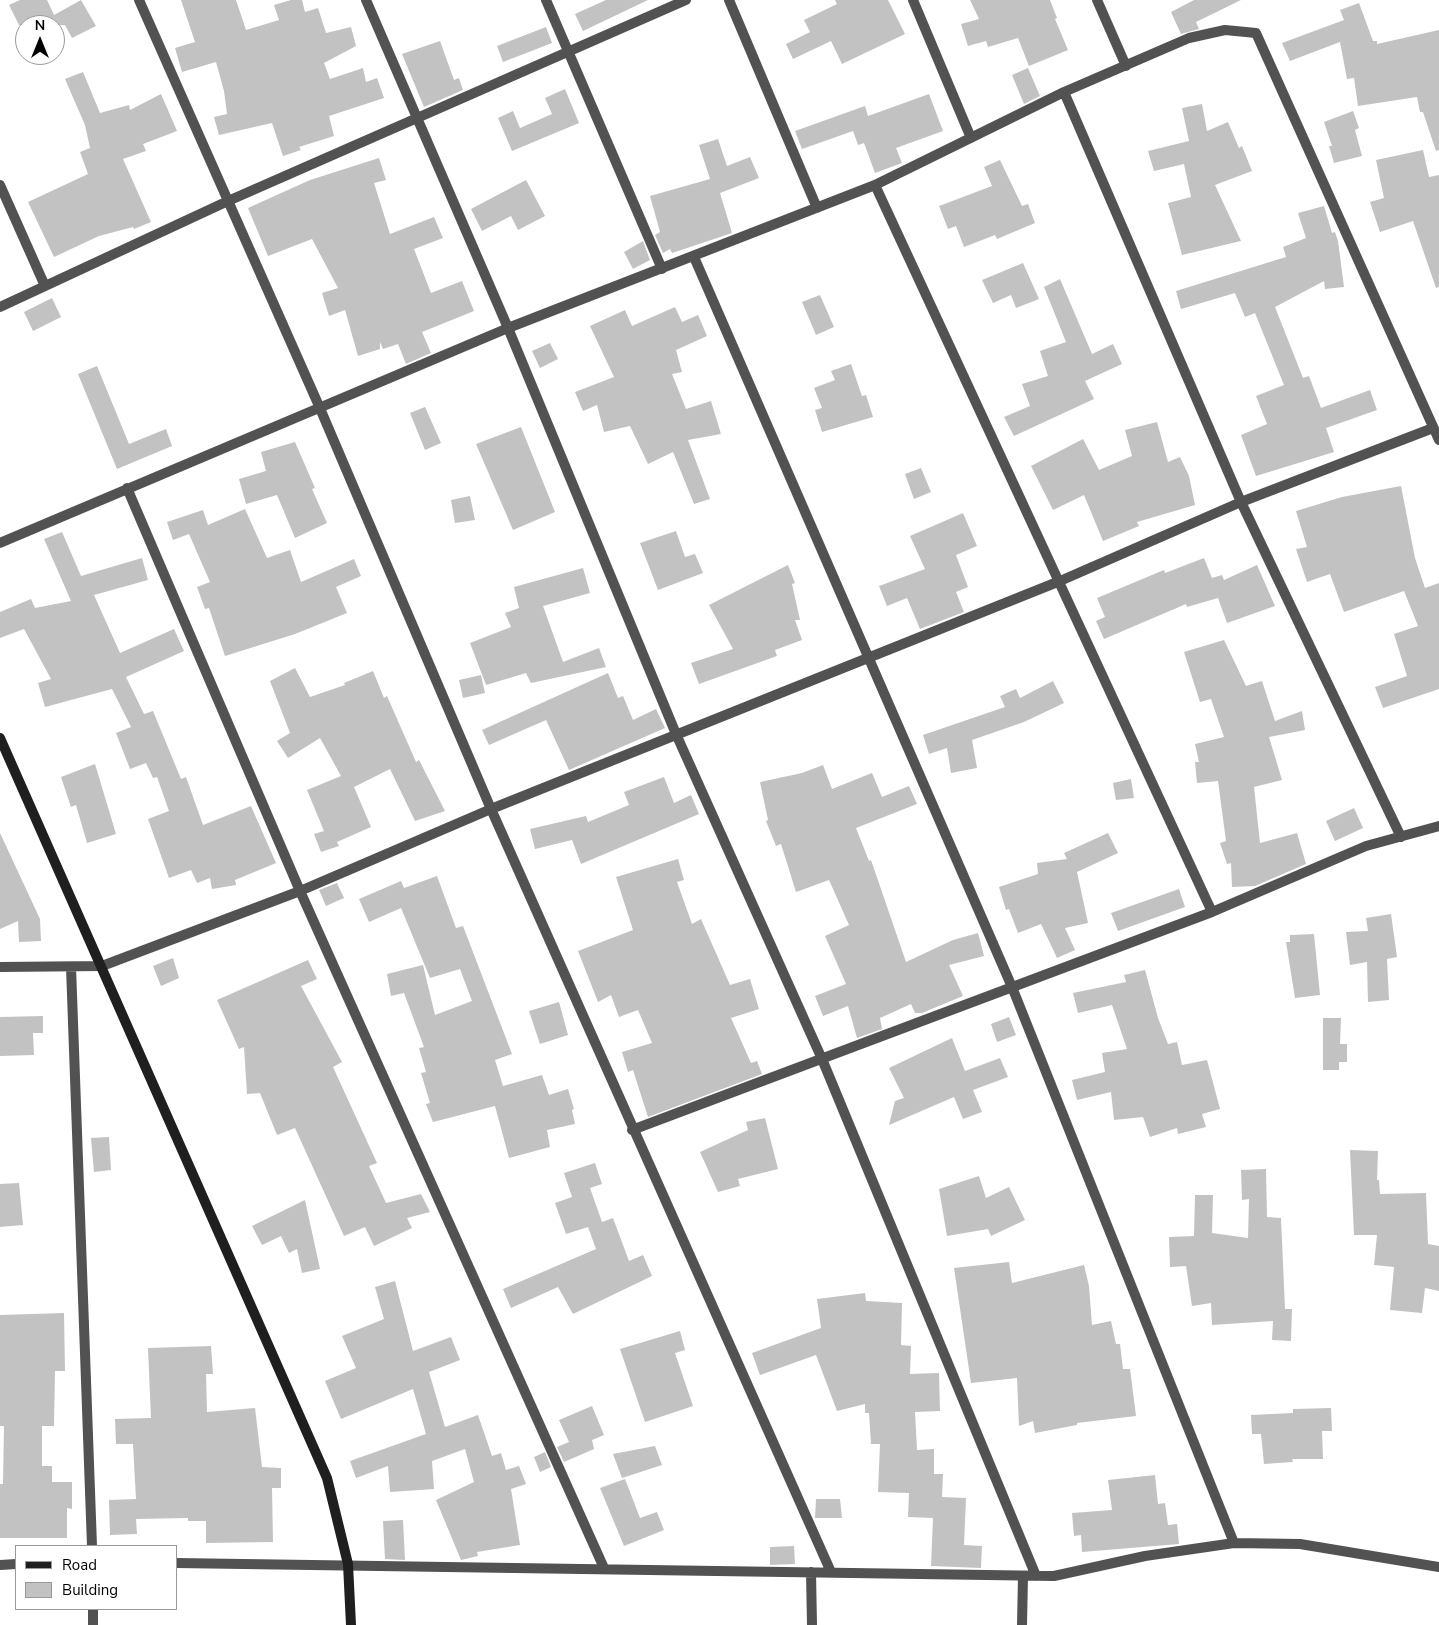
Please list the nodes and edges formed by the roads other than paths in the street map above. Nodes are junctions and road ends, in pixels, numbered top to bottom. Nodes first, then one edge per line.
1 (139, 0) edge
2 (366, 0) edge
3 (546, 0) edge
4 (686, 0) edge
5 (729, 0) edge
6 (913, 0) edge
7 (1097, 0) edge
8 (568, 50) junction
9 (1126, 66) junction
10 (1064, 92) junction
11 (417, 117) junction
12 (971, 138) junction
13 (0, 185) edge
14 (875, 185) junction
15 (228, 201) junction
16 (817, 208) junction
17 (694, 257) junction
18 (662, 269) junction
19 (45, 286) junction
20 (0, 307) edge
21 (508, 328) junction
22 (319, 406) junction
23 (1433, 428) junction
24 (1439, 440) edge
25 (127, 488) junction
26 (1242, 502) junction
27 (0, 543) edge
28 (1060, 581) junction
29 (869, 658) junction
30 (676, 734) junction
31 (0, 738) edge
32 (491, 809) junction
33 (1439, 826) edge
34 (1401, 837) junction
35 (300, 891) junction
36 (1212, 912) junction
37 (71, 966) junction
38 (102, 966) junction
39 (0, 967) edge
40 (1012, 987) junction
41 (822, 1059) junction
42 (632, 1130) junction
43 (1234, 1542) junction
44 (92, 1545) edge
45 (178, 1563) edge
46 (15, 1564) edge
47 (348, 1564) junction
48 (0, 1565) edge
49 (1439, 1567) edge
50 (604, 1568) junction
51 (811, 1572) junction
52 (831, 1572) junction
53 (1023, 1576) junction
54 (1036, 1576) junction
55 (93, 1610) edge
56 (93, 1625) edge
57 (351, 1625) edge
58 (812, 1625) edge
59 (1022, 1625) edge

1 - 15 street
2 - 11 street
3 - 8 street
4 - 8 street
5 - 16 street
6 - 12 street
7 - 9 street
8 - 11 street
8 - 18 street
9 - 10 street
9 - 23 street
10 - 12 street
10 - 26 street
11 - 15 street
11 - 21 street
12 - 14 street
13 - 19 street
14 - 16 street
14 - 28 street
15 - 19 street
15 - 22 street
16 - 17 street
17 - 18 street
17 - 29 street
18 - 21 street
19 - 20 street
21 - 22 street
21 - 30 street
22 - 25 street
22 - 32 street
23 - 24 street
23 - 26 street
25 - 27 street
25 - 35 street
26 - 28 street
26 - 34 street
28 - 29 street
28 - 36 street
29 - 30 street
29 - 40 street
30 - 32 street
30 - 41 street
31 - 38 street
32 - 35 street
32 - 42 street
33 - 34 street
34 - 36 street
35 - 38 street
35 - 50 street
36 - 40 street
37 - 38 street
37 - 39 street
37 - 44 street
38 - 47 street
40 - 41 street
40 - 43 street
41 - 42 street
41 - 54 street
42 - 52 street
43 - 49 street
43 - 54 street
45 - 47 street
46 - 48 street
47 - 50 street
47 - 57 street
50 - 51 street
51 - 52 street
51 - 58 street
52 - 53 street
53 - 54 street
53 - 59 street
55 - 56 street

